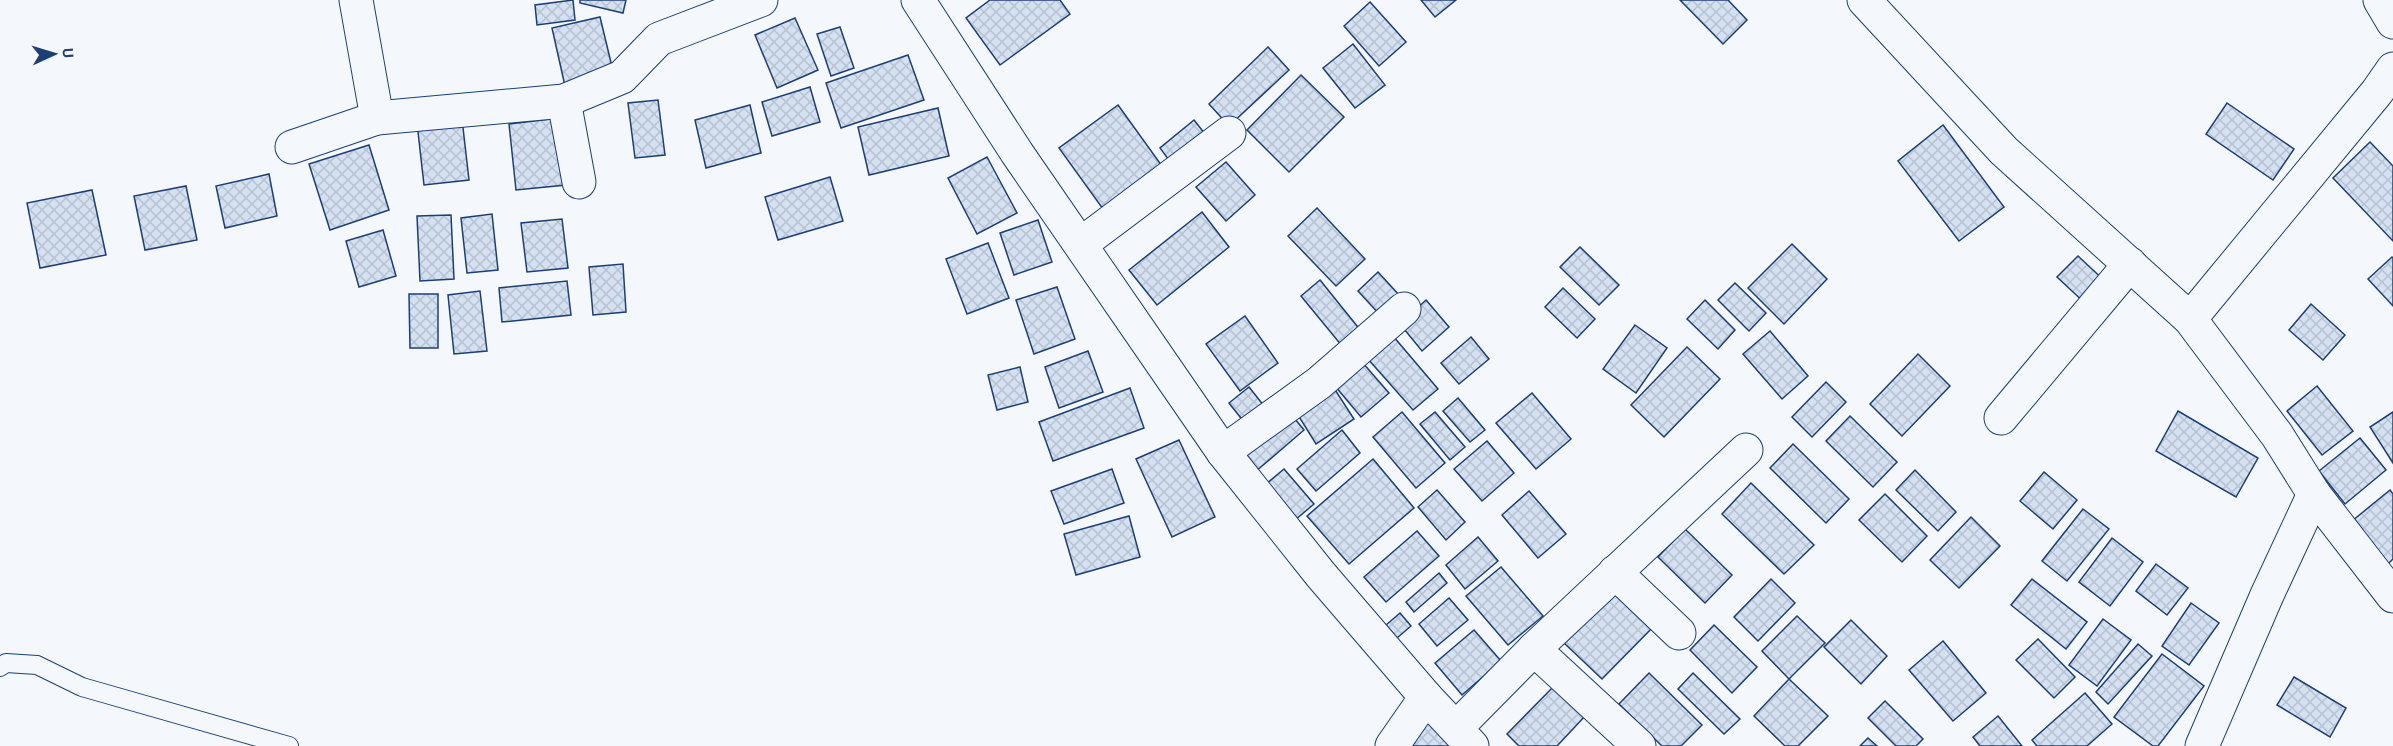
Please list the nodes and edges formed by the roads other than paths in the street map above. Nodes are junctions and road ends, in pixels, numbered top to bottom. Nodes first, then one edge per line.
1 (356, 0) edge
2 (761, 0) edge
3 (918, 0) edge
4 (1864, 0) edge
5 (2380, 0) edge
6 (2393, 22) edge
7 (2393, 69) edge
8 (564, 100) junction
9 (377, 118) junction
10 (1229, 133) dead end
11 (292, 147) dead end
12 (579, 182) dead end
13 (1081, 244) junction
14 (2130, 264) junction
15 (1404, 309) dead end
16 (2190, 320) junction
17 (2001, 418) dead end
18 (1746, 450) dead end
19 (1223, 452) junction
20 (2314, 494) junction
21 (1615, 572) junction
22 (2393, 596) edge
23 (1679, 633) dead end
24 (1534, 649) junction
25 (0, 666) edge
26 (1426, 697) junction
27 (1464, 737) edge
28 (289, 746) edge
29 (1392, 746) edge
30 (1639, 746) edge
31 (2202, 746) edge

1 - 9 street
2 - 8 street
3 - 13 street
4 - 14 street
5 - 6 street
7 - 16 street
8 - 9 street
8 - 12 street
9 - 11 street
10 - 13 street
13 - 19 street
14 - 16 street
14 - 17 street
15 - 19 street
16 - 20 street
18 - 21 street
19 - 26 street
20 - 22 street
20 - 31 street
21 - 23 street
21 - 24 street
24 - 27 street
24 - 30 street
25 - 28 lane
26 - 27 street
26 - 29 street

